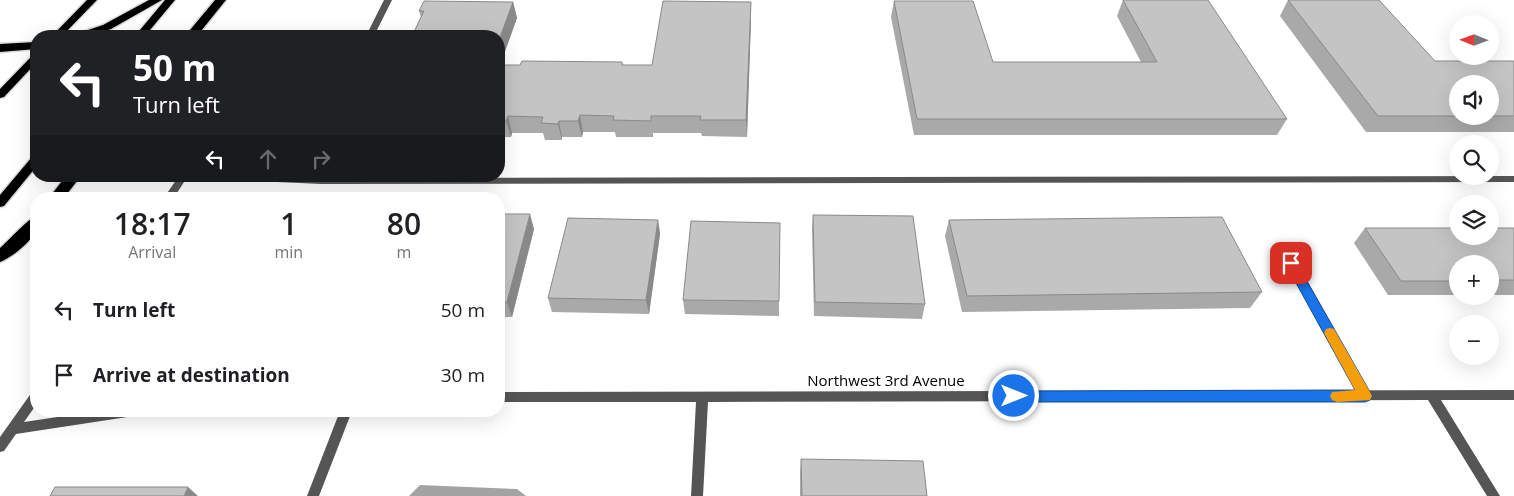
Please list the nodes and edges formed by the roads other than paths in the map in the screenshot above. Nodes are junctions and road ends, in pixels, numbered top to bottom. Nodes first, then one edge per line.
1 (92, 0) edge
2 (157, 0) edge
3 (170, 0) edge
4 (221, 0) edge
5 (388, 0) edge
6 (63, 30) edge
7 (98, 30) edge
8 (145, 30) edge
9 (196, 30) edge
10 (373, 30) edge
11 (30, 46) edge
12 (0, 48) edge
13 (30, 64) edge
14 (0, 95) edge
15 (30, 167) edge
16 (1514, 179) edge
17 (505, 181) edge
18 (69, 182) edge
19 (61, 192) edge
20 (0, 202) edge
21 (30, 228) edge
22 (1282, 246) dead end
23 (0, 256) edge
24 (1514, 395) edge
25 (1365, 396) junction
26 (1432, 396) junction
27 (505, 397) edge
28 (702, 397) junction
29 (30, 405) edge
30 (94, 417) edge
31 (344, 417) edge
32 (14, 429) junction
33 (0, 447) edge
34 (313, 496) edge
35 (697, 496) edge
36 (1494, 496) edge

1 - 6 main road
2 - 7 highway
3 - 8 main road
4 - 9 highway
5 - 10 street
11 - 12 highway
13 - 14 main road
15 - 20 main road
16 - 17 street
18 - 19 highway
21 - 23 highway
22 - 25 street
24 - 26 street, Northwest 3rd Avenue
25 - 26 street, Northwest 3rd Avenue
25 - 28 street, Northwest 3rd Avenue
26 - 36 street
27 - 28 street, Northwest 3rd Avenue
28 - 35 street
29 - 32 street
30 - 32 street
31 - 34 street
32 - 33 street

